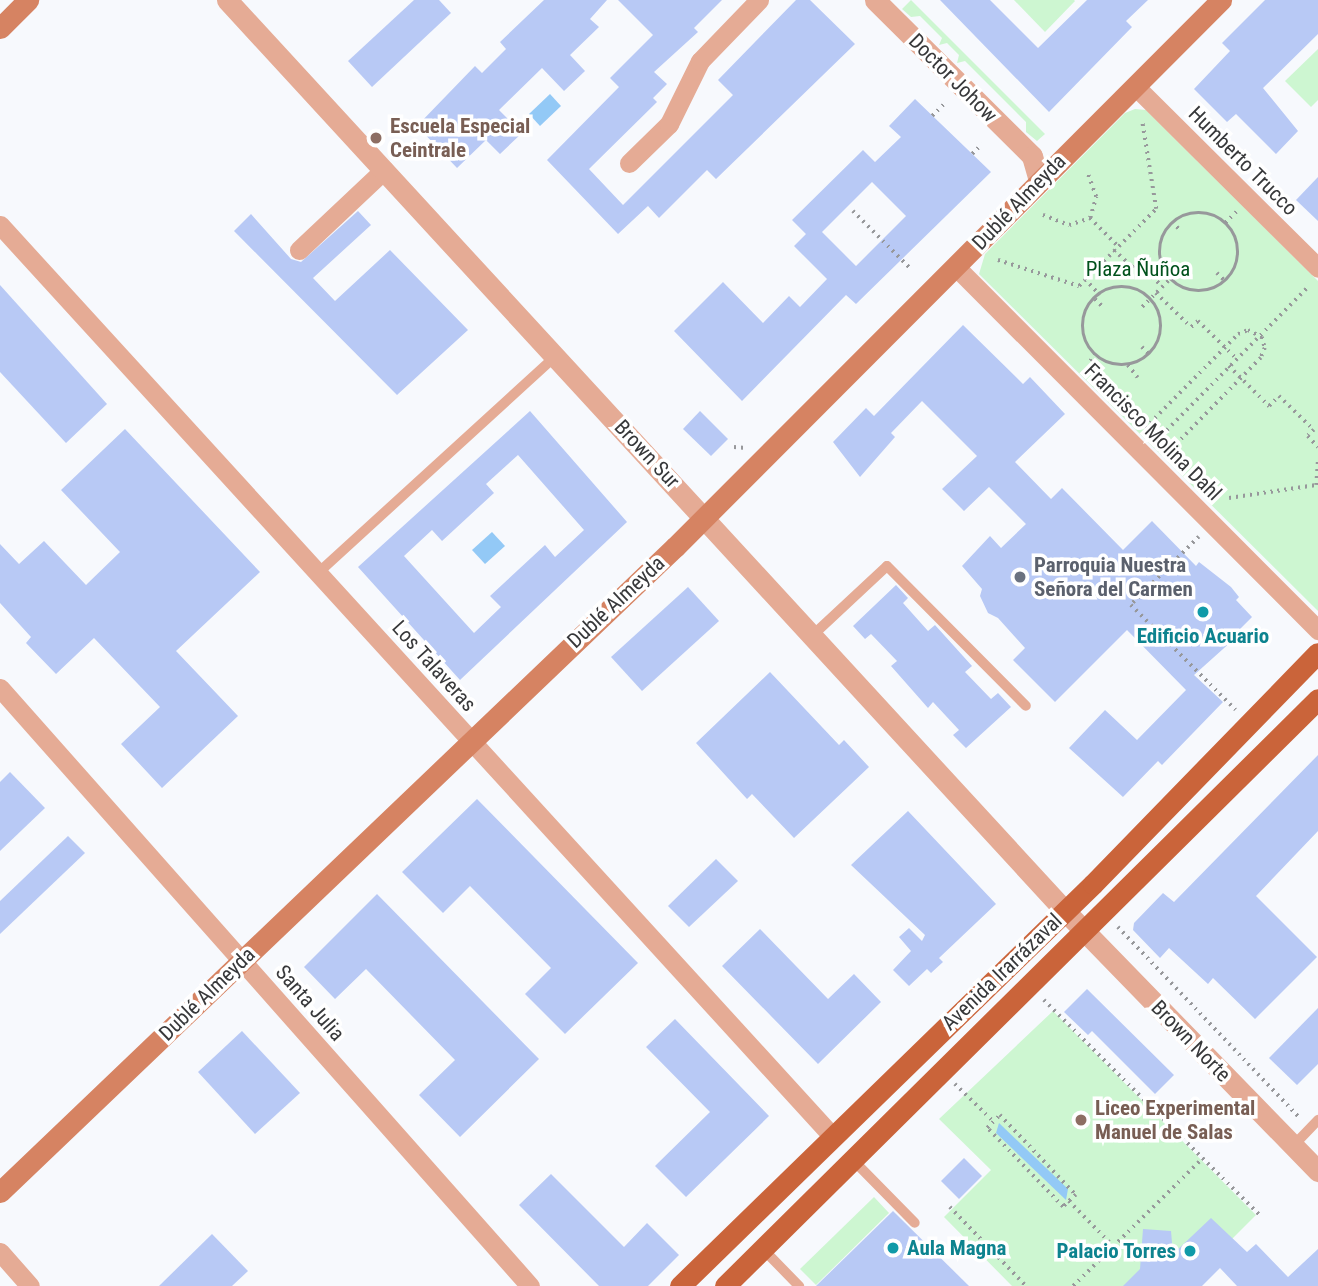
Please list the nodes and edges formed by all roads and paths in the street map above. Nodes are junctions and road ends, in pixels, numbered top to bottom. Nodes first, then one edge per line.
1 (28, 0) edge
2 (227, 0) edge
3 (759, 0) edge
4 (875, 0) edge
5 (1221, 0) edge
6 (0, 28) edge
7 (1135, 86) junction
8 (943, 105) dead end
9 (1149, 113) dead end
10 (932, 116) dead end
11 (982, 144) dead end
12 (972, 154) dead end
13 (1032, 156) junction
14 (1059, 161) junction
15 (629, 163) dead end
16 (384, 170) junction
17 (1087, 172) dead end
18 (1039, 180) junction
19 (853, 211) dead end
20 (1043, 215) dead end
21 (1090, 218) junction
22 (1172, 222) junction
23 (0, 225) edge
24 (1180, 230) dead end
25 (1116, 248) junction
26 (299, 250) dead end
27 (998, 260) dead end
28 (956, 267) junction
29 (1318, 268) edge
30 (912, 270) dead end
31 (1178, 271) dead end
32 (1217, 273) dead end
33 (1318, 276) edge
34 (1085, 279) junction
35 (1170, 279) junction
36 (1225, 281) junction
37 (1163, 286) junction
38 (1156, 293) junction
39 (1100, 295) junction
40 (1095, 299) junction
41 (1150, 299) junction
42 (1102, 306) dead end
43 (1142, 307) dead end
44 (1260, 335) junction
45 (1142, 346) dead end
46 (1225, 347) junction
47 (1149, 354) junction
48 (556, 355) junction
49 (1096, 355) junction
50 (1237, 359) junction
51 (1090, 361) dead end
52 (1129, 365) junction
53 (1229, 366) junction
54 (1138, 378) dead end
55 (1241, 379) junction
56 (1318, 447) edge
57 (1143, 454) junction
58 (1318, 459) edge
59 (1229, 498) dead end
60 (706, 517) junction
61 (1184, 552) dead end
62 (318, 573) junction
63 (1318, 629) edge
64 (1179, 632) dead end
65 (813, 635) junction
66 (1168, 643) junction
67 (1318, 653) edge
68 (0, 688) edge
69 (1318, 699) edge
70 (1026, 706) dead end
71 (1248, 723) junction
72 (470, 740) junction
73 (1065, 911) junction
74 (1114, 923) dead end
75 (1084, 932) junction
76 (242, 960) junction
77 (1048, 1003) dead end
78 (961, 1089) dead end
79 (1318, 1120) edge
80 (994, 1122) junction
81 (1310, 1128) junction
82 (833, 1137) junction
83 (1293, 1146) junction
84 (1203, 1158) junction
85 (853, 1160) junction
86 (1318, 1171) edge
87 (0, 1192) edge
88 (1069, 1201) junction
89 (950, 1207) dead end
90 (1261, 1216) dead end
91 (915, 1223) dead end
92 (1113, 1246) junction
93 (763, 1249) junction
94 (0, 1252) edge
95 (30, 1286) edge
96 (530, 1286) edge
97 (680, 1286) edge
98 (725, 1286) edge
99 (799, 1286) edge
100 (1026, 1286) edge
101 (1073, 1286) edge

1 - 6 main road
2 - 16 street, Brown Sur
3 - 15 street
4 - 13 street, Doctor Johow
5 - 7 main road, Dublé Almeyda
7 - 14 main road, Dublé Almeyda
7 - 29 street, Humberto Trucco
8 - 10 path
9 - 25 path
11 - 12 path
13 - 14 street
13 - 18 street, Doctor Johow
14 - 18 main road, Dublé Almeyda
16 - 26 street
16 - 48 street, Brown Sur
17 - 21 path
18 - 28 main road, Dublé Almeyda
19 - 30 path
20 - 21 path
21 - 25 path
22 - 24 path
22 - 35 path
22 - 36 path
23 - 62 street, Los Talaveras
25 - 34 path
25 - 37 path
27 - 34 path
28 - 57 street, Francisco Molina Dahl
28 - 60 main road, Dublé Almeyda
31 - 35 path
32 - 36 path
33 - 44 path
34 - 39 path
35 - 36 path
35 - 37 path
37 - 38 path
38 - 41 path
38 - 46 path
39 - 40 path
39 - 41 path
40 - 42 path
40 - 49 path
41 - 43 path
41 - 47 path
44 - 46 path
44 - 50 path
44 - 55 path
45 - 47 path
46 - 50 path
46 - 57 path
47 - 52 path
48 - 60 street, Brown Sur
48 - 62 lane
49 - 51 path
49 - 52 path
50 - 53 path
52 - 54 path
53 - 55 path
53 - 57 path
55 - 56 path
55 - 57 path
57 - 63 street, Francisco Molina Dahl
58 - 59 path
60 - 65 street, Brown Sur
60 - 72 main road, Dublé Almeyda
61 - 66 path
62 - 72 street, Los Talaveras
64 - 66 path
65 - 70 lane
65 - 73 street, Brown Sur
66 - 71 path
67 - 71 main road, Avenida Irarrázaval
68 - 76 street, Santa Julia
69 - 75 main road, Avenida Irarrázaval
71 - 73 main road, Avenida Irarrázaval
72 - 76 main road, Dublé Almeyda
72 - 82 street, Los Talaveras
73 - 75 street, Brown Norte
73 - 82 main road, Avenida Irarrázaval
74 - 81 path
75 - 83 street, Brown Norte
75 - 85 main road, Avenida Irarrázaval
76 - 87 main road, Dublé Almeyda
76 - 96 street, Santa Julia
77 - 84 path
78 - 80 path
79 - 81 lane
80 - 88 path
80 - 88 path
81 - 83 lane
82 - 97 main road, Avenida Irarrázaval
83 - 86 street, Brown Norte
84 - 90 path
84 - 92 path
85 - 91 lane
85 - 93 main road, Avenida Irarrázaval
88 - 92 path
89 - 100 path
92 - 101 path
93 - 98 main road, Avenida Irarrázaval
93 - 99 lane
94 - 95 street

